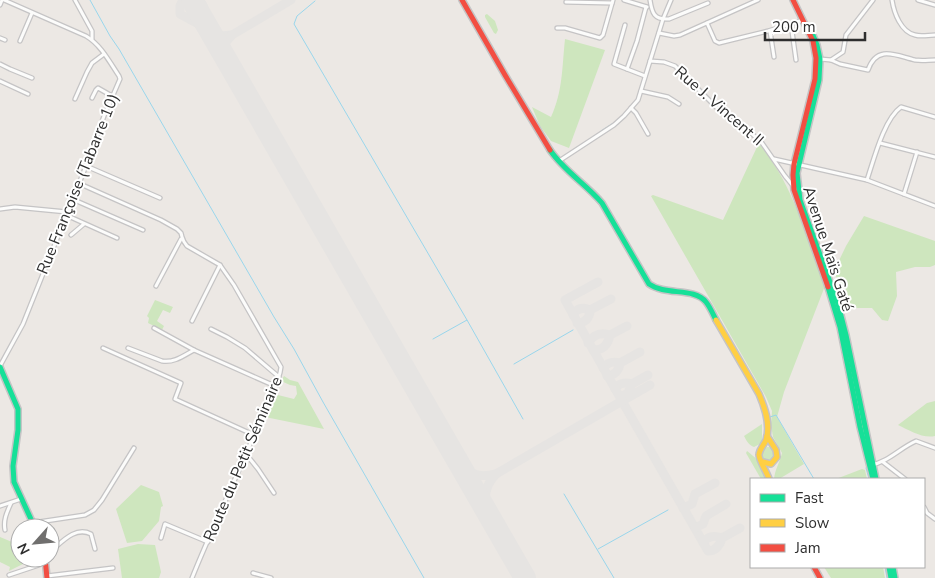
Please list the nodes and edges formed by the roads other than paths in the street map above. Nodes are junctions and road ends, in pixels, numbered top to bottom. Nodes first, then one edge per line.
1 (3, 0) edge
2 (75, 0) edge
3 (462, 0) edge
4 (624, 0) edge
5 (650, 0) edge
6 (671, 0) edge
7 (758, 0) edge
8 (794, 0) edge
9 (873, 0) edge
10 (892, 0) edge
11 (918, 0) edge
12 (10, 1) edge
13 (566, 2) dead end
14 (613, 2) edge
15 (708, 3) dead end
16 (0, 5) edge
17 (935, 5) edge
18 (646, 7) junction
19 (651, 10) junction
20 (32, 13) junction
21 (663, 19) junction
22 (803, 20) junction
23 (707, 23) junction
24 (791, 24) junction
25 (625, 25) dead end
26 (557, 28) dead end
27 (770, 31) junction
28 (659, 33) junction
29 (935, 34) edge
30 (0, 38) edge
31 (5, 40) dead end
32 (92, 40) junction
33 (20, 41) dead end
34 (104, 54) junction
35 (774, 57) dead end
36 (820, 59) junction
37 (796, 60) dead end
38 (832, 60) junction
39 (935, 60) edge
40 (650, 61) junction
41 (0, 64) edge
42 (627, 69) junction
43 (645, 76) junction
44 (32, 78) dead end
45 (0, 81) edge
46 (641, 91) junction
47 (28, 94) dead end
48 (112, 96) junction
49 (92, 98) dead end
50 (75, 99) dead end
51 (679, 104) dead end
52 (631, 108) junction
53 (935, 117) edge
54 (648, 134) dead end
55 (880, 142) junction
56 (917, 152) junction
57 (935, 156) edge
58 (774, 159) junction
59 (559, 161) junction
60 (797, 164) junction
61 (86, 166) junction
62 (867, 180) junction
63 (78, 183) junction
64 (796, 187) junction
65 (904, 194) junction
66 (160, 198) dead end
67 (72, 199) junction
68 (935, 206) edge
69 (0, 208) edge
70 (67, 214) junction
71 (84, 224) junction
72 (143, 230) dead end
73 (71, 236) dead end
74 (117, 238) dead end
75 (181, 238) junction
76 (220, 265) junction
77 (156, 286) dead end
78 (192, 321) dead end
79 (154, 328) dead end
80 (211, 329) dead end
81 (104, 348) dead end
82 (128, 348) dead end
83 (194, 350) junction
84 (0, 366) edge
85 (279, 377) junction
86 (275, 386) junction
87 (254, 435) junction
88 (767, 435) junction
89 (763, 446) junction
90 (774, 447) junction
91 (134, 448) dead end
92 (935, 448) edge
93 (246, 454) junction
94 (762, 462) junction
95 (883, 462) junction
96 (771, 464) junction
97 (872, 465) junction
98 (769, 478) edge
99 (874, 478) edge
100 (904, 478) edge
101 (274, 494) dead end
102 (21, 499) junction
103 (11, 503) junction
104 (0, 506) edge
105 (925, 509) edge
106 (30, 518) edge
107 (935, 519) edge
108 (60, 520) edge
109 (5, 530) dead end
110 (161, 538) dead end
111 (208, 542) junction
112 (60, 544) edge
113 (96, 549) dead end
114 (26, 568) edge
115 (113, 568) dead end
116 (253, 573) dead end
117 (9, 575) dead end
118 (47, 577) edge
119 (192, 578) edge
120 (271, 578) edge

1 - 12 street, Rue Françoise (Tabarre 10)
1 - 16 street
2 - 32 street
3 - 59 main road
4 - 18 street
5 - 19 street
6 - 21 street
7 - 23 street
8 - 22 main road, Avenue Maïs Gaté
8 - 36 main road, Avenue Maïs Gaté
9 - 38 street
10 - 29 street
11 - 17 street
12 - 20 street, Rue Françoise (Tabarre 10)
13 - 14 street
14 - 26 street
15 - 21 street
18 - 19 street
18 - 42 street
19 - 21 street
20 - 32 street, Rue Françoise (Tabarre 10)
20 - 33 street
21 - 28 street
22 - 24 street
22 - 60 main road, Avenue Maïs Gaté
23 - 27 street
23 - 28 street
24 - 27 street
24 - 37 street
25 - 42 street
27 - 35 street
28 - 40 street
30 - 31 street
32 - 34 street, Rue Françoise (Tabarre 10)
34 - 48 street, Rue Françoise (Tabarre 10)
34 - 50 street
36 - 38 street
36 - 60 main road, Avenue Maïs Gaté
38 - 39 street
40 - 43 street
40 - 58 street, Rue J. Vincent II
41 - 44 street
42 - 43 street
43 - 46 street
45 - 47 street
46 - 51 street
46 - 52 street
48 - 49 street
48 - 61 street, Rue Françoise (Tabarre 10)
52 - 54 street
52 - 59 street
53 - 55 street
55 - 56 street
55 - 62 street
56 - 57 street
56 - 65 street
58 - 60 street
58 - 64 street, Rue J. Vincent II
59 - 88 main road
60 - 62 street
60 - 64 main road, Avenue Maïs Gaté
61 - 63 street, Rue Françoise (Tabarre 10)
61 - 66 street
62 - 65 street
63 - 67 street, Rue Françoise (Tabarre 10)
63 - 75 street
64 - 97 main road, Avenue Maïs Gaté
65 - 68 street
67 - 70 street, Rue Françoise (Tabarre 10)
67 - 72 street
69 - 70 street
70 - 71 street
70 - 84 street, Rue Françoise (Tabarre 10)
71 - 73 street
71 - 74 street
75 - 76 street
75 - 77 street
76 - 78 street
76 - 85 street, Route du Petit Séminaire
79 - 83 street
80 - 85 street
81 - 87 street
82 - 83 street
83 - 86 street
84 - 102 main road
85 - 86 street, Route du Petit Séminaire
86 - 87 street, Route du Petit Séminaire
87 - 93 street, Route du Petit Séminaire
88 - 89 main road
88 - 90 main road
89 - 90 main road
89 - 94 main road
90 - 96 main road
91 - 108 street
92 - 95 street
93 - 101 street
93 - 111 street, Route du Petit Séminaire
94 - 96 main road
94 - 98 main road
95 - 97 street
95 - 100 street
96 - 98 main road
97 - 99 main road, Avenue Maïs Gaté
102 - 103 street
102 - 106 main road
103 - 104 street
103 - 109 street
105 - 107 street
110 - 111 street
111 - 119 street, Route du Petit Séminaire
112 - 113 street
114 - 117 street
115 - 118 street
116 - 120 street

